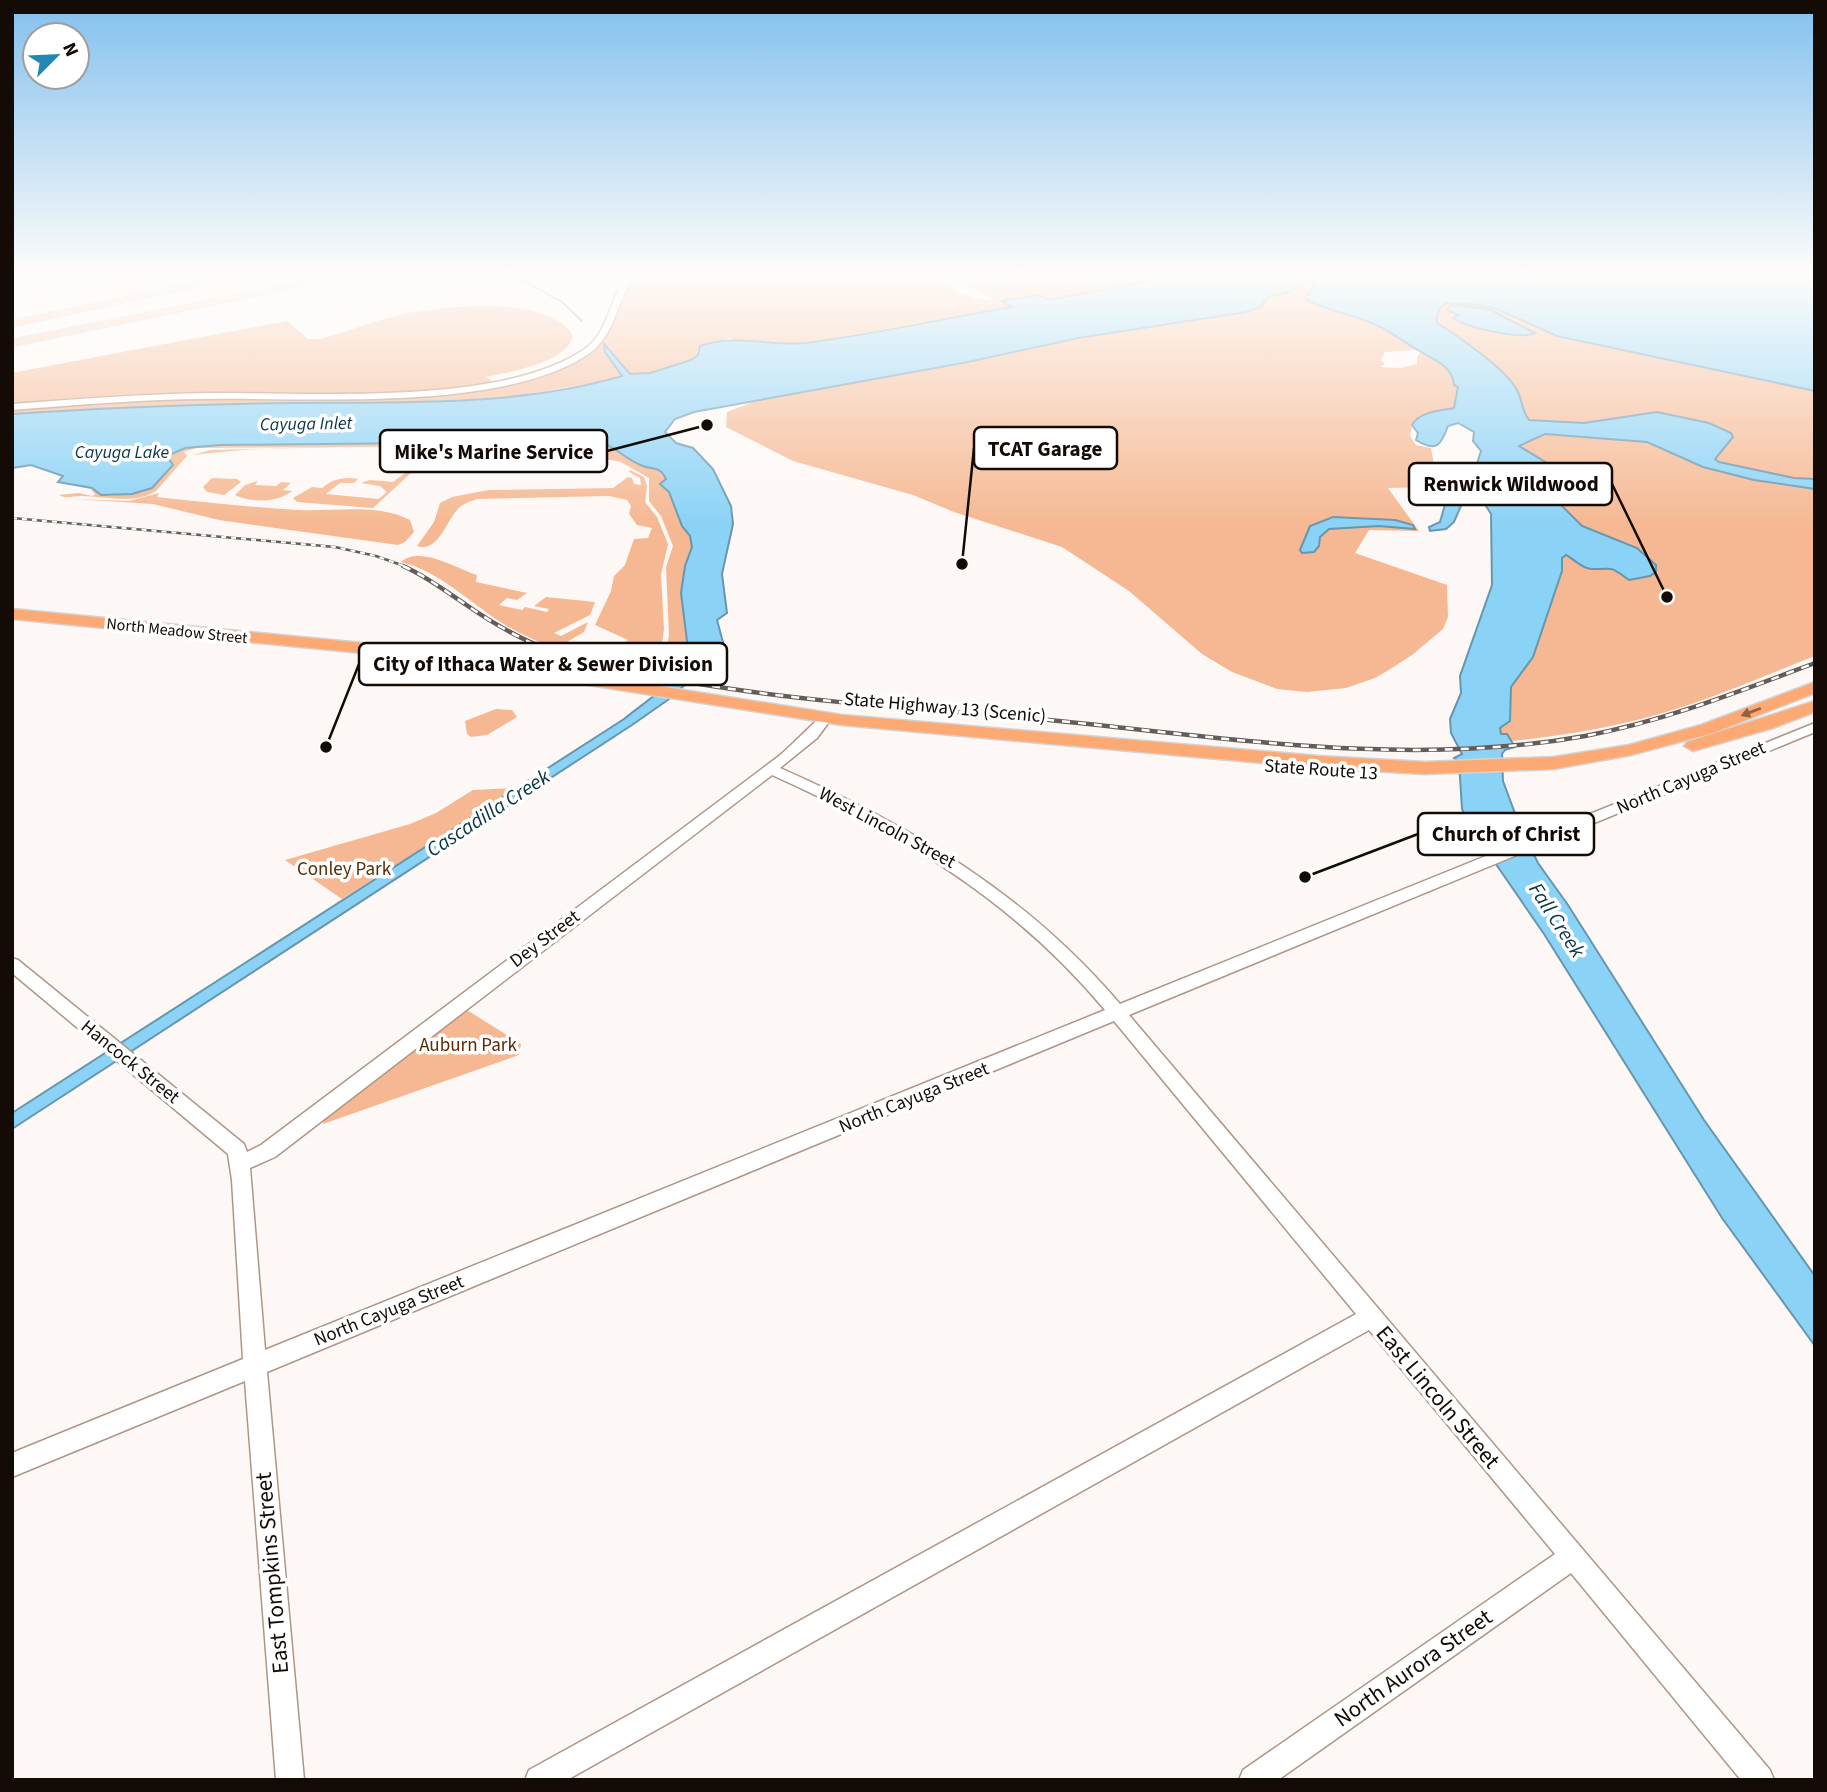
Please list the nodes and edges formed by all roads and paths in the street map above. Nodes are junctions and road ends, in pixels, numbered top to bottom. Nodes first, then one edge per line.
1 (568, 360) edge
2 (12, 407) edge
3 (12, 614) edge
4 (1815, 687) edge
5 (1815, 706) edge
6 (823, 721) junction
7 (1815, 727) edge
8 (1063, 739) joint
9 (1546, 767) junction
10 (770, 769) junction
11 (1425, 772) junction
12 (12, 964) edge
13 (1118, 1014) junction
14 (240, 1164) junction
15 (1370, 1317) junction
16 (255, 1366) junction
17 (12, 1465) edge
18 (1572, 1557) junction
19 (290, 1780) edge
20 (539, 1780) edge
21 (1254, 1780) edge
22 (1760, 1780) edge

1 - 2 street
3 - 6 highway, North Meadow Street
4 -> 9 highway, State Route 13
5 - 9 highway, State Route 13
6 - 8 highway, State Highway 13 (Scenic)
6 - 10 street, Dey Street
6 - 11 highway, State Route 13
7 - 13 street, North Cayuga Street
8 - 11 highway, State Route 13
9 - 11 highway, State Route 13
10 - 13 street, West Lincoln Street
10 - 14 street, Dey Street
12 - 14 street, Hancock Street
13 - 15 street, East Lincoln Street
13 - 16 street, North Cayuga Street
14 - 16 street, East Tompkins Street
15 - 18 street, East Lincoln Street
15 - 20 street
16 - 17 street, North Cayuga Street
16 - 19 street, East Tompkins Street
18 - 21 street, North Aurora Street
18 - 22 street, East Lincoln Street

